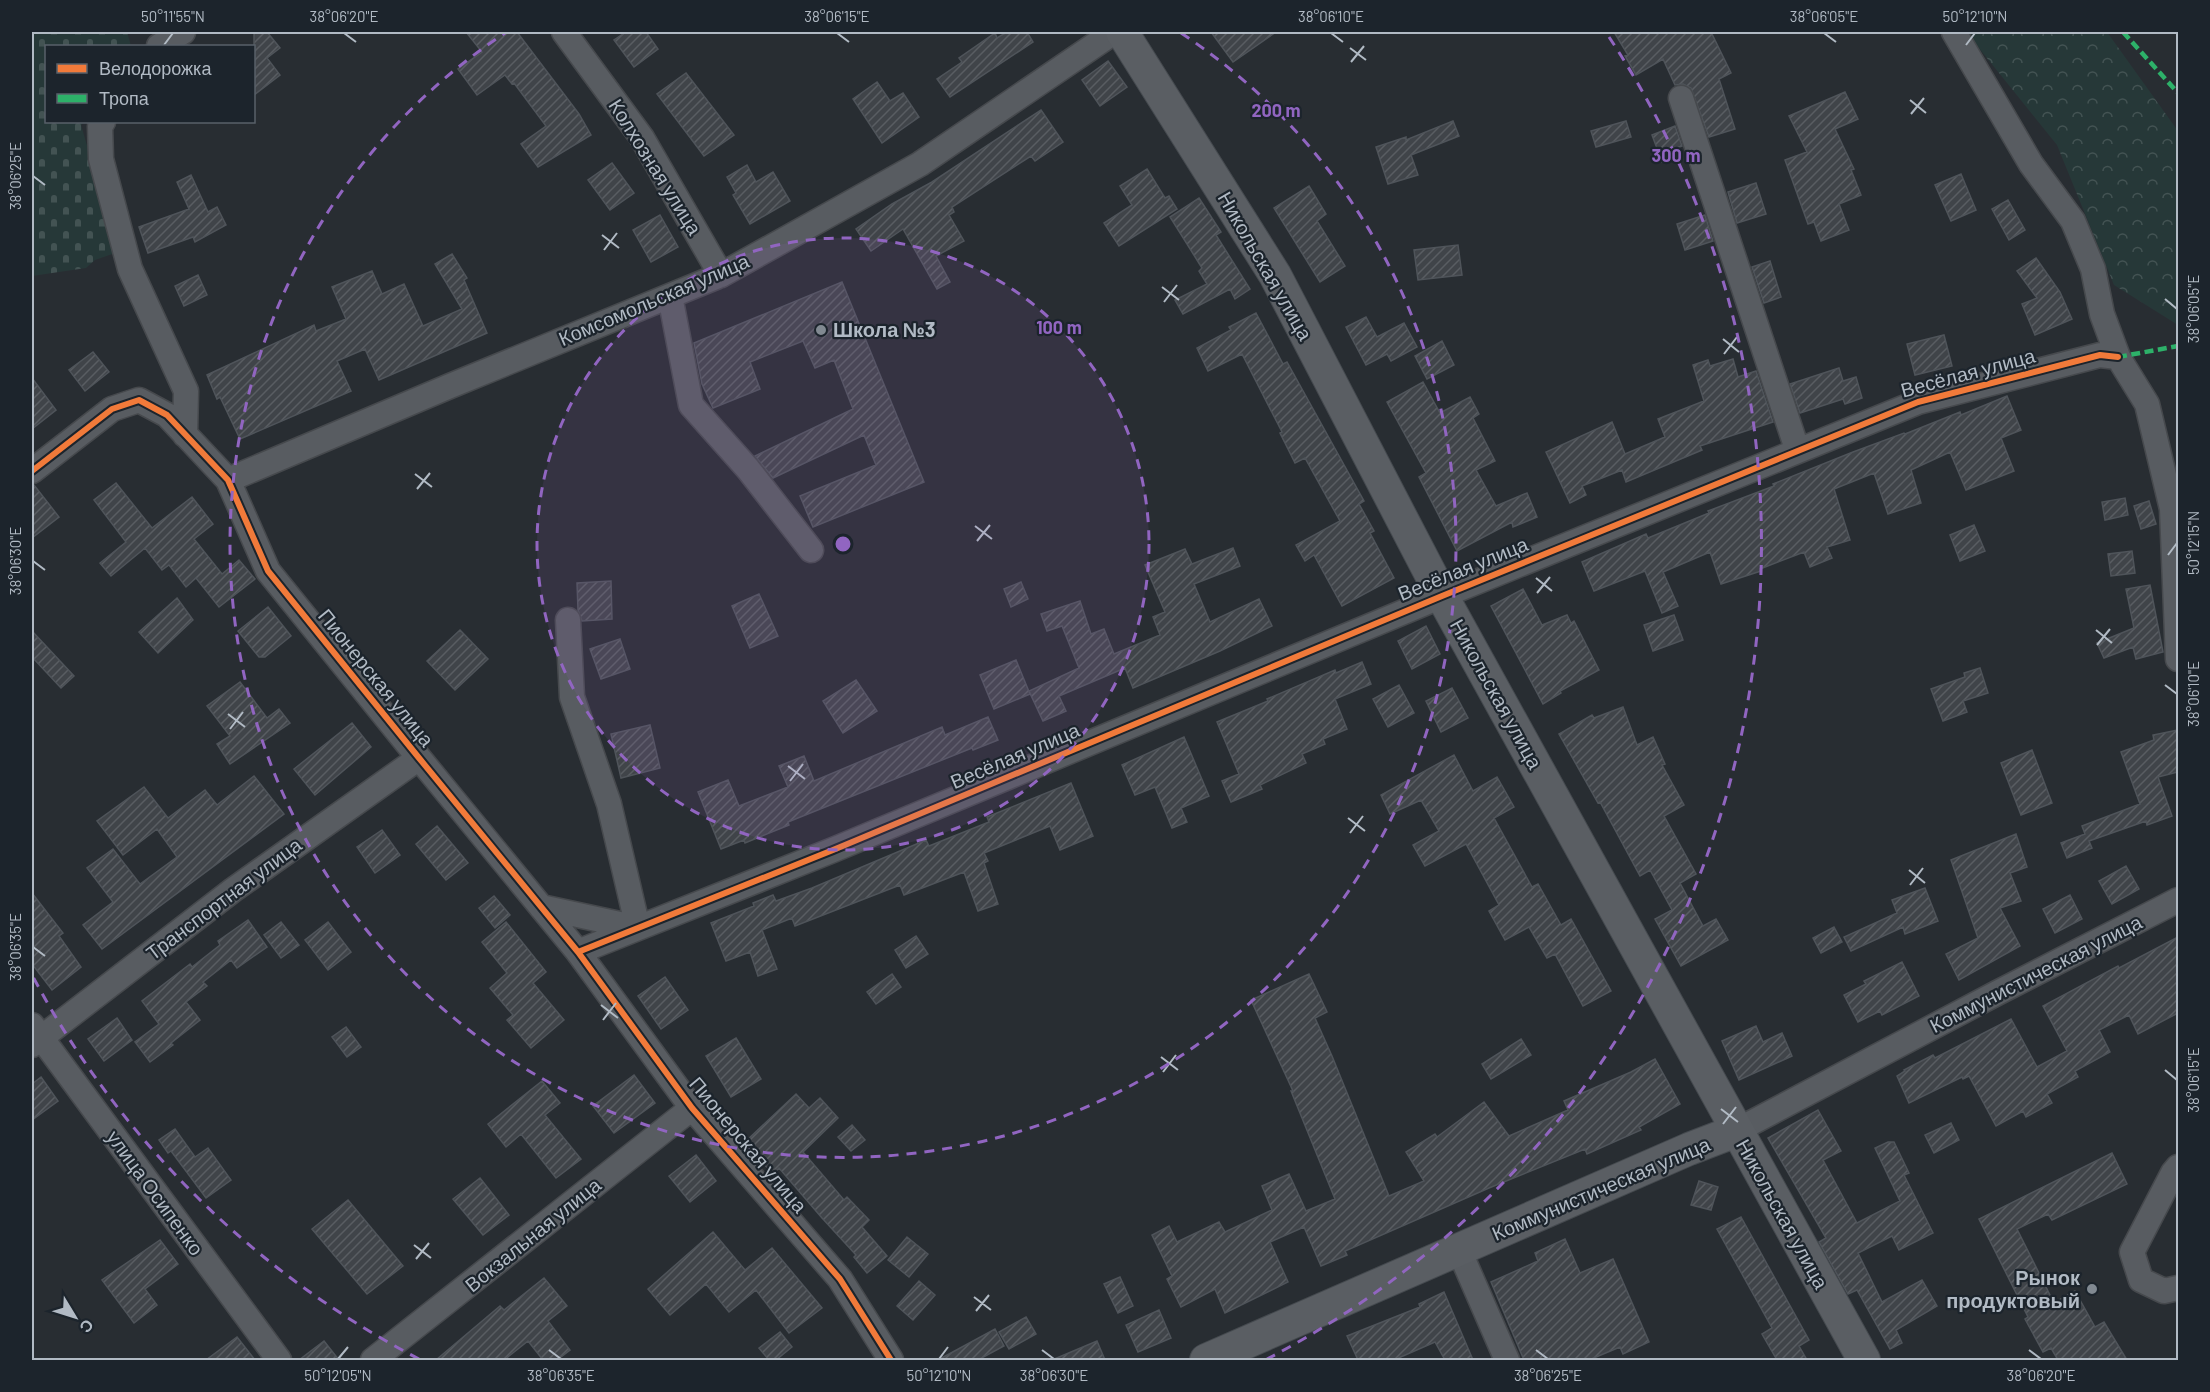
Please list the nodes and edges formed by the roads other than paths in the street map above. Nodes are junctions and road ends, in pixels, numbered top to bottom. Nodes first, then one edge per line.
1 (183, 32) edge
2 (564, 32) edge
3 (1114, 32) edge
4 (1122, 32) edge
5 (1954, 32) edge
6 (161, 45) edge
7 (1681, 98) dead end
8 (102, 123) edge
9 (721, 275) junction
10 (670, 296) junction
11 (2118, 357) junction
12 (185, 435) junction
13 (1797, 449) junction
14 (32, 471) edge
15 (228, 480) junction
16 (812, 550) dead end
17 (1442, 596) junction
18 (568, 620) dead end
19 (2178, 659) edge
20 (419, 758) junction
21 (2178, 900) edge
22 (541, 907) junction
23 (638, 928) junction
24 (578, 952) junction
25 (35, 1036) edge
26 (692, 1107) junction
27 (1736, 1131) junction
28 (2178, 1167) edge
29 (1459, 1250) junction
30 (2178, 1288) edge
31 (279, 1360) edge
32 (373, 1360) edge
33 (891, 1360) edge
34 (1206, 1360) edge
35 (1507, 1360) edge
36 (1864, 1360) edge

1 - 6 street
2 - 9 street, Колхозная улица
3 - 9 street, Комсомольская улица
4 - 17 main road, Никольская улица
5 - 11 street
7 - 13 street
8 - 12 street
9 - 10 street, Комсомольская улица
10 - 15 street, Комсомольская улица
10 - 16 street
11 - 13 street, Весёлая улица
11 - 19 street
12 - 14 street, Пионерская улица
12 - 15 street, Пионерская улица
13 - 17 street, Весёлая улица
15 - 20 street, Пионерская улица
17 - 23 street, Весёлая улица
17 - 27 main road, Никольская улица
18 - 23 street
20 - 22 street, Пионерская улица
20 - 25 street, Транспортная улица
21 - 27 street, Коммунистическая улица
22 - 23 street
22 - 24 street, Пионерская улица
23 - 24 street
24 - 26 street, Пионерская улица
25 - 31 street, улица Осипенко
26 - 32 street, Вокзальная улица
26 - 33 street, Пионерская улица
27 - 29 main road, Коммунистическая улица
27 - 36 main road, Никольская улица
28 - 30 street
29 - 34 main road, Коммунистическая улица
29 - 35 street

